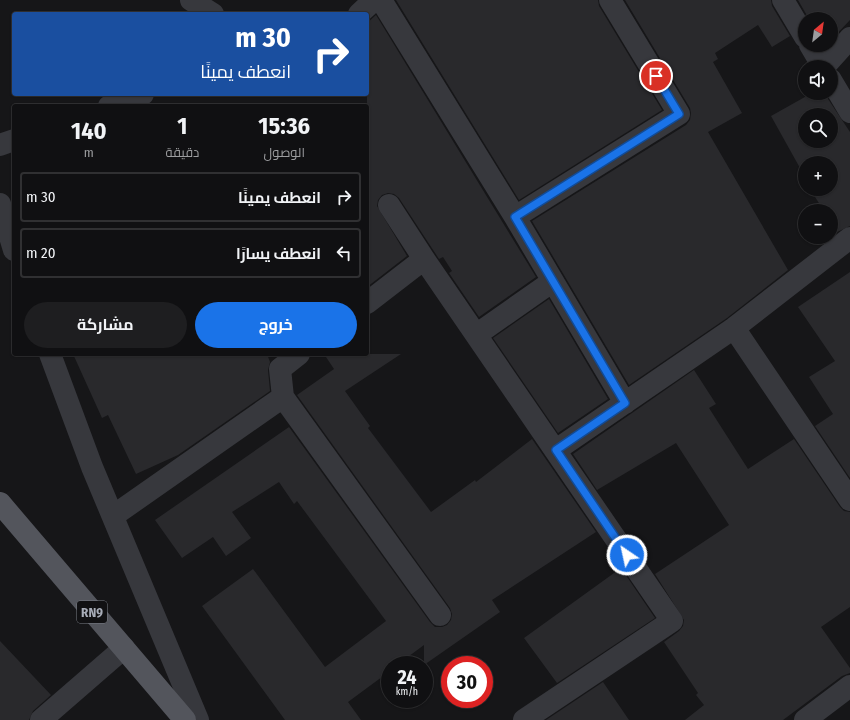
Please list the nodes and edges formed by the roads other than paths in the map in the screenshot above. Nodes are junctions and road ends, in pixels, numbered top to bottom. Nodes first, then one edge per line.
1 (191, 0) edge
2 (374, 0) edge
3 (381, 0) edge
4 (610, 0) edge
5 (783, 0) edge
6 (210, 12) edge
7 (361, 12) edge
8 (798, 25) edge
9 (850, 38) edge
10 (830, 60) edge
11 (838, 92) edge
12 (137, 96) edge
13 (115, 104) edge
14 (850, 112) edge
15 (12, 141) edge
16 (0, 145) edge
17 (0, 204) edge
18 (389, 205) dead end
19 (515, 217) junction
20 (850, 238) edge
21 (12, 243) edge
22 (424, 259) junction
23 (553, 281) junction
24 (369, 300) edge
25 (734, 328) junction
26 (476, 335) junction
27 (51, 356) edge
28 (296, 356) edge
29 (283, 397) junction
30 (625, 403) junction
31 (556, 450) junction
32 (850, 500) edge
33 (0, 503) edge
34 (112, 516) junction
35 (440, 615) dead end
36 (124, 648) junction
37 (850, 686) edge
38 (41, 720) edge
39 (185, 720) edge
40 (198, 720) edge
41 (524, 720) edge
42 (805, 720) edge

1 - 6 street
2 - 7 street
3 - 19 street
4 - 19 street
5 - 8 street
9 - 10 street
11 - 14 street
12 - 13 street
15 - 16 street
17 - 21 street
18 - 22 street
19 - 23 street
20 - 25 street
22 - 24 street
22 - 26 street
23 - 26 street
23 - 30 street
25 - 30 street
25 - 32 street
26 - 31 street
27 - 34 street
28 - 29 street
29 - 34 street
29 - 35 street
30 - 31 street
31 - 41 street
33 - 36 main road, RN9
34 - 40 street
36 - 38 street
36 - 39 main road, RN9
37 - 42 street

